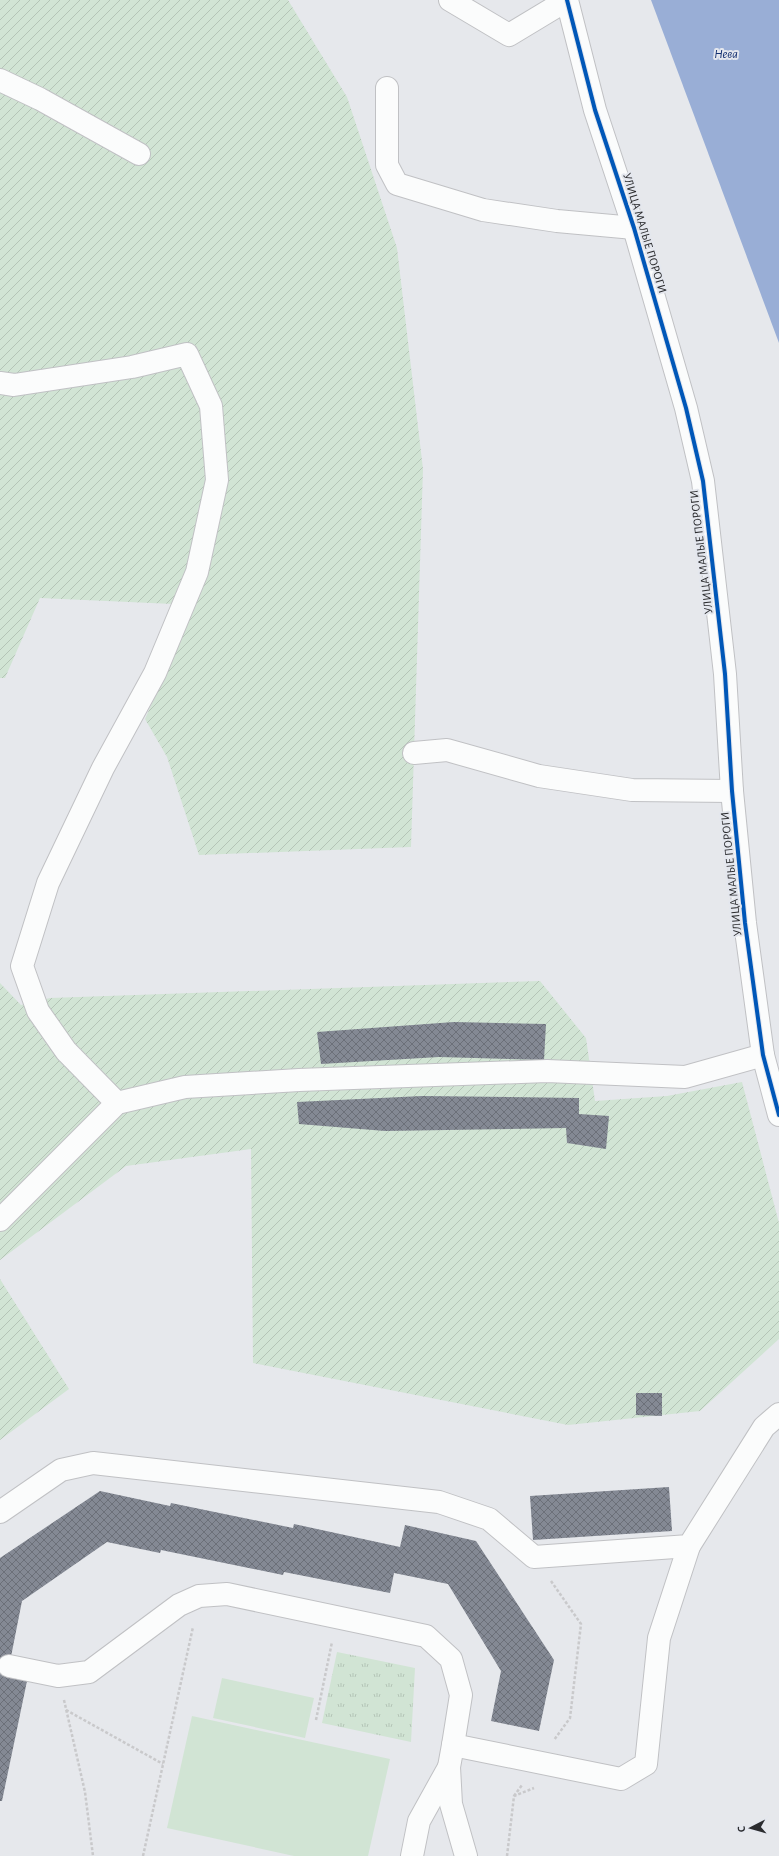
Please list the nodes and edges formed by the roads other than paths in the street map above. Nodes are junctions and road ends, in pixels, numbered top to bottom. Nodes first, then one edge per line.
1 (450, 0) edge
2 (567, 0) edge
3 (0, 80) edge
4 (387, 88) dead end
5 (138, 154) dead end
6 (634, 228) junction
7 (0, 383) edge
8 (414, 753) dead end
9 (732, 791) junction
10 (763, 1055) junction
11 (117, 1104) junction
12 (779, 1115) edge
13 (0, 1220) edge
14 (779, 1414) edge
15 (0, 1512) edge
16 (689, 1546) junction
17 (9, 1666) dead end
18 (453, 1745) junction
19 (449, 1767) junction
20 (412, 1856) edge
21 (466, 1856) edge

1 - 2 street
2 - 6 street, УЛИЦА МАЛЫЕ ПОРОГИ
3 - 5 street
4 - 6 street
6 - 9 street, УЛИЦА МАЛЫЕ ПОРОГИ
7 - 11 street
8 - 9 street
9 - 10 street, УЛИЦА МАЛЫЕ ПОРОГИ
10 - 11 street
10 - 12 street, УЛИЦА МАЛЫЕ ПОРОГИ
11 - 13 street
14 - 16 street
15 - 16 street
16 - 18 street
17 - 18 street
18 - 19 street
19 - 20 street
19 - 21 street

